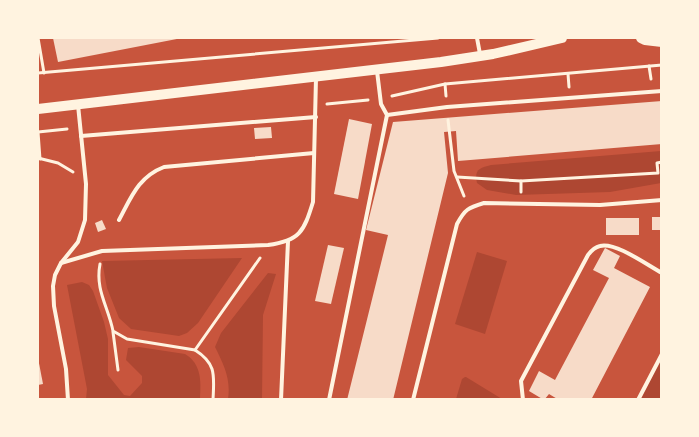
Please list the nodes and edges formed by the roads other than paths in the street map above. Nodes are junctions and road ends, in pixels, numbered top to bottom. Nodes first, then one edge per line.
1 (477, 38) edge
2 (562, 38) edge
3 (641, 38) edge
4 (662, 42) edge
5 (481, 56) junction
6 (378, 70) junction
7 (316, 78) junction
8 (662, 91) edge
9 (78, 105) junction
10 (38, 109) edge
11 (387, 115) junction
12 (316, 118) junction
13 (81, 136) junction
14 (314, 153) junction
15 (662, 200) edge
16 (119, 220) dead end
17 (288, 241) junction
18 (60, 263) junction
19 (662, 273) edge
20 (662, 354) edge
21 (68, 400) edge
22 (281, 400) edge
23 (329, 400) edge
24 (413, 400) edge
25 (523, 400) edge
26 (638, 400) edge

1 - 5 lane
2 - 5 main road
3 - 4 main road
5 - 6 main road
6 - 7 main road
6 - 11 lane
7 - 9 main road
7 - 12 lane
8 - 11 lane
9 - 10 main road
9 - 13 lane
11 - 23 lane
12 - 13 lane
12 - 14 lane
13 - 18 lane
14 - 16 lane
14 - 17 lane
15 - 24 lane
17 - 18 lane
17 - 22 lane
18 - 21 lane
19 - 25 lane
20 - 26 lane

